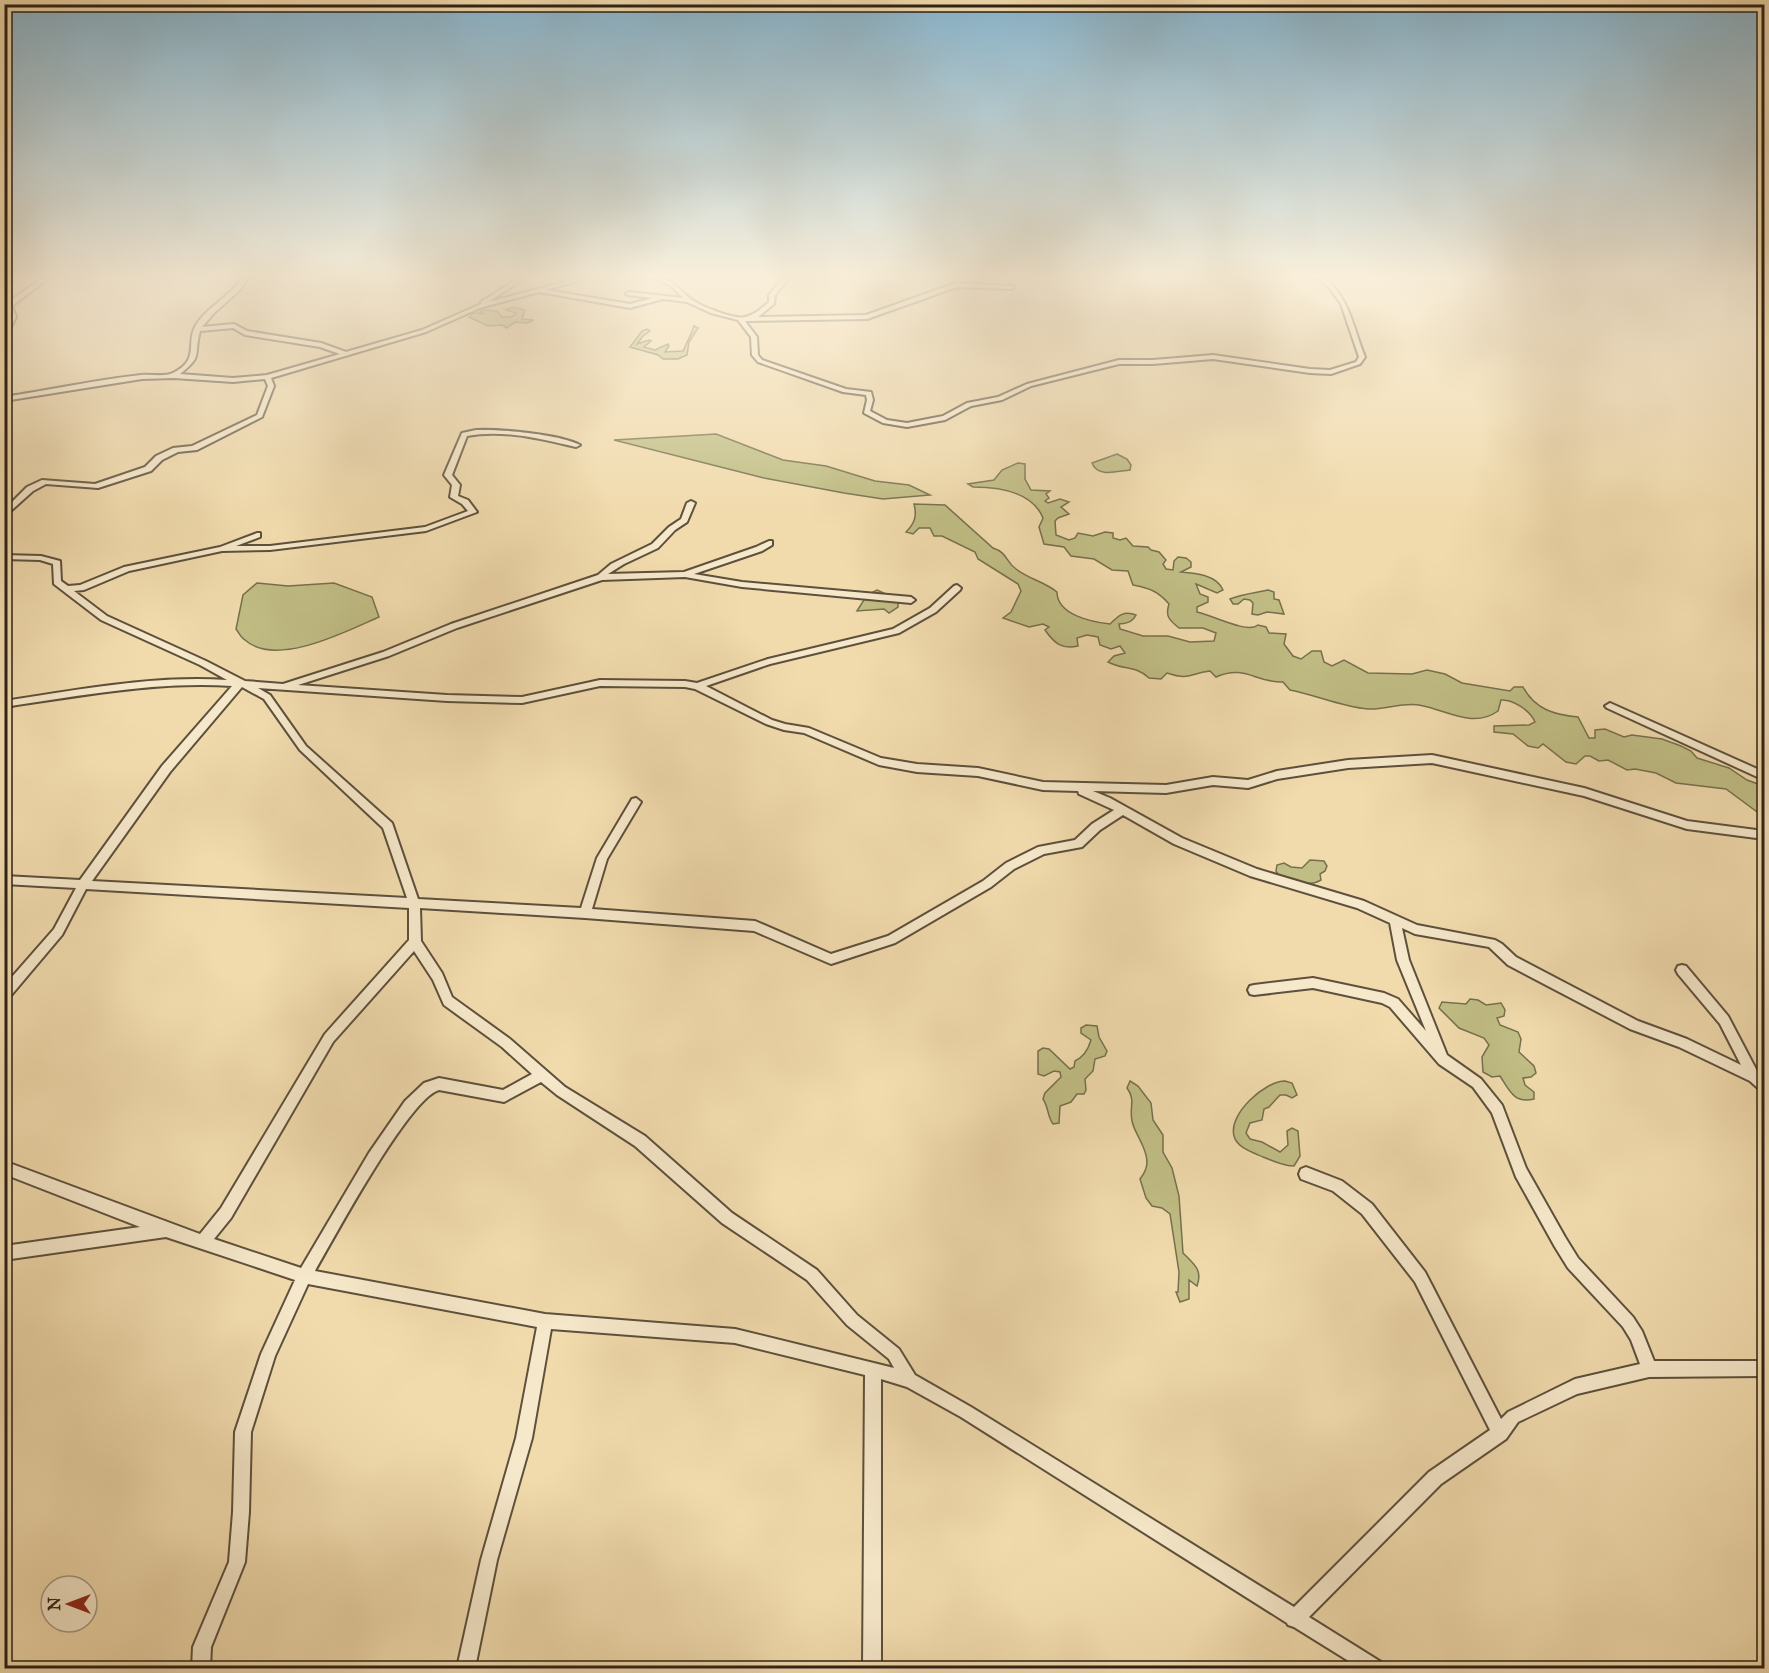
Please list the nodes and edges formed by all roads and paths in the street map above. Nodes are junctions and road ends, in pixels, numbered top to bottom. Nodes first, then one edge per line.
1 (194, 356) edge
2 (334, 356) edge
3 (756, 356) edge
4 (1362, 356) edge
5 (174, 376) junction
6 (267, 377) junction
7 (4, 399) edge
8 (576, 445) dead end
9 (692, 503) dead end
10 (4, 515) edge
11 (257, 535) dead end
12 (769, 543) dead end
13 (222, 549) junction
14 (4, 557) edge
15 (685, 574) junction
16 (601, 577) junction
17 (957, 588) dead end
18 (66, 589) junction
19 (911, 600) dead end
20 (241, 682) junction
21 (284, 686) junction
22 (698, 686) junction
23 (4, 704) edge
24 (1610, 706) dead end
25 (1764, 776) edge
26 (1071, 789) junction
27 (636, 802) dead end
28 (1120, 811) junction
29 (1764, 835) edge
30 (4, 880) edge
31 (84, 883) junction
32 (414, 904) junction
33 (585, 913) junction
34 (1395, 920) junction
35 (415, 942) junction
36 (1682, 970) dead end
37 (1254, 990) dead end
38 (4, 995) edge
39 (1443, 1059) junction
40 (542, 1075) junction
41 (1754, 1077) junction
42 (1764, 1086) edge
43 (4, 1167) edge
44 (1306, 1174) dead end
45 (167, 1230) junction
46 (203, 1242) junction
47 (4, 1253) edge
48 (304, 1276) junction
49 (545, 1321) junction
50 (873, 1369) junction
51 (1649, 1369) junction
52 (1764, 1370) edge
53 (910, 1380) junction
54 (1500, 1433) junction
55 (1294, 1619) junction
56 (201, 1668) edge
57 (466, 1668) edge
58 (872, 1668) edge
59 (1375, 1668) edge

1 - 5 street
2 - 6 street
3 - 4 street
5 - 6 street
5 - 7 street
6 - 10 street
8 - 13 street
9 - 16 street
11 - 13 street
12 - 15 street
13 - 18 street
14 - 18 street
15 - 16 street
15 - 19 street
16 - 21 street
17 - 22 street
18 - 20 street
20 - 21 street
20 - 23 street
20 - 31 street
20 - 32 street
21 - 22 street
22 - 26 street
24 - 25 street
26 - 28 street
26 - 29 street
27 - 33 street
28 - 33 street
28 - 34 street
30 - 31 street
31 - 32 street
31 - 38 street
32 - 33 street
32 - 35 street
34 - 39 street
34 - 41 street
35 - 40 street
35 - 46 street
36 - 41 street
37 - 39 street
39 - 51 street
40 - 48 street
40 - 53 street
41 - 42 street
43 - 45 street
44 - 54 street
45 - 46 street
45 - 47 street
46 - 48 street
48 - 49 street
48 - 56 street
49 - 50 street
49 - 57 street
50 - 53 street
50 - 58 street
51 - 52 street
51 - 54 street
53 - 55 street
54 - 55 street
55 - 59 street

